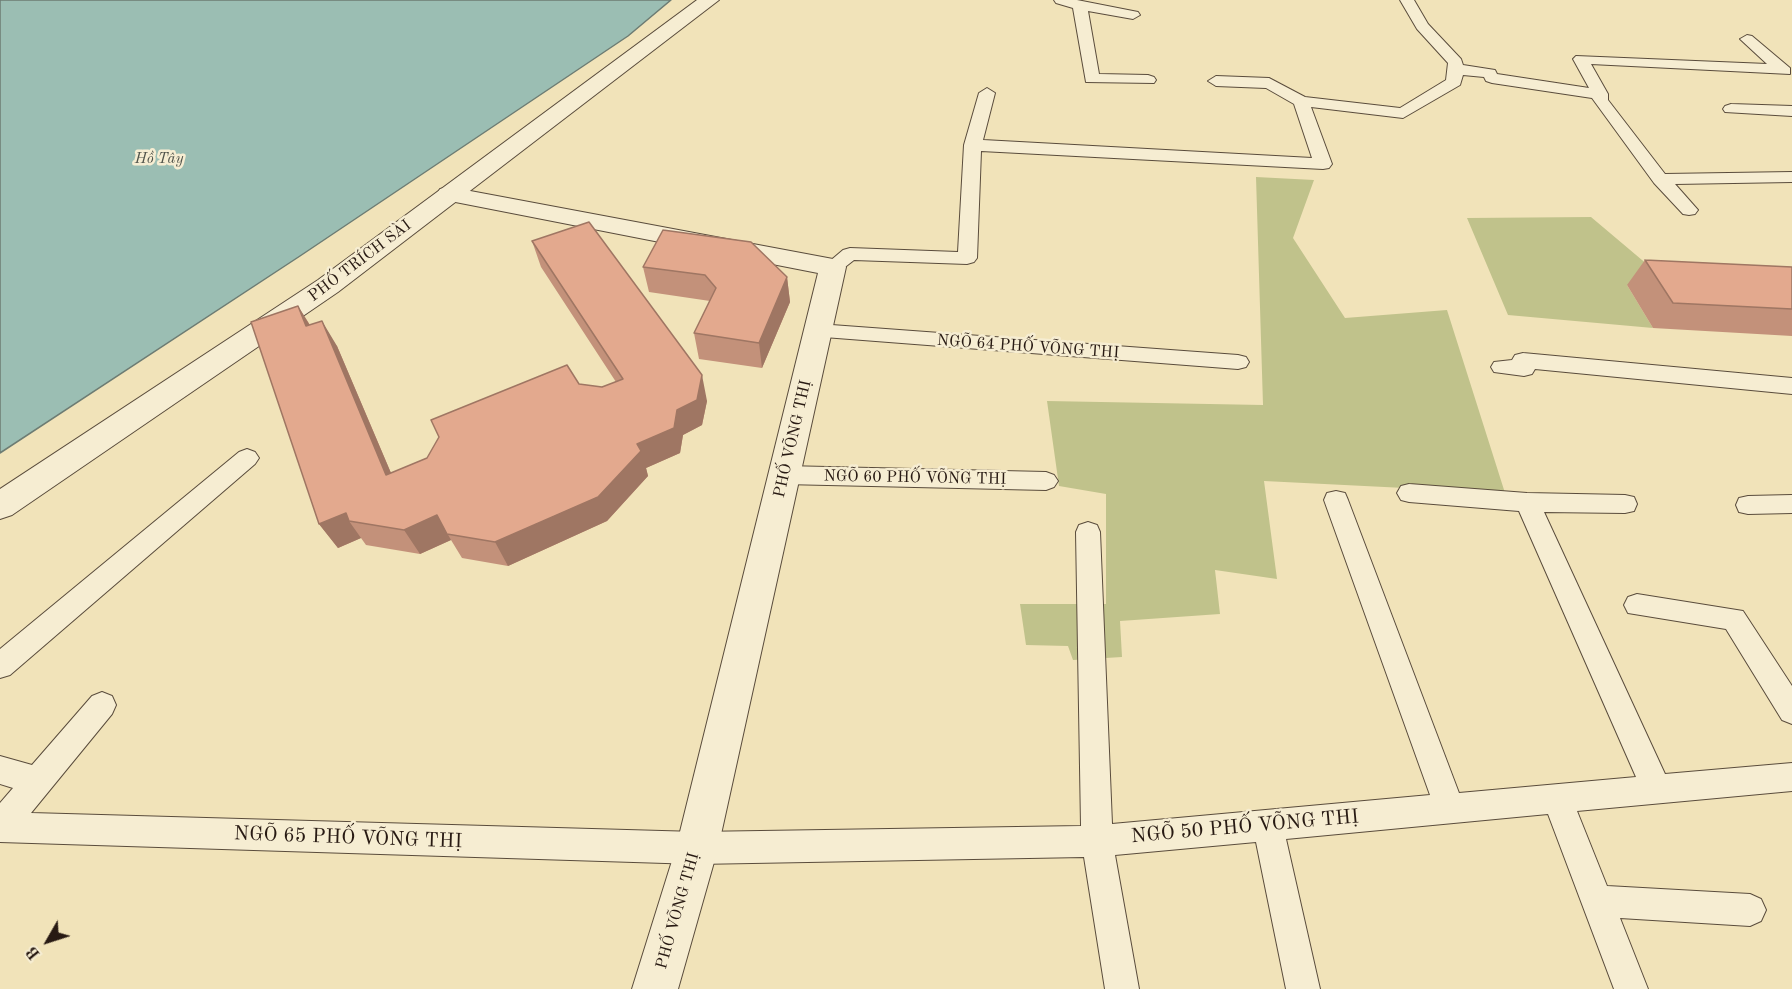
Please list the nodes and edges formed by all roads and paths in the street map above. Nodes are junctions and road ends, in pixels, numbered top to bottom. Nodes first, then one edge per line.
1 (709, 0) edge
2 (1061, 0) edge
3 (1407, 0) edge
4 (1080, 6) junction
5 (1133, 15) dead end
6 (1747, 39) dead end
7 (1455, 69) junction
8 (1787, 73) edge
9 (1148, 80) dead end
10 (1216, 81) dead end
11 (987, 93) dead end
12 (1600, 94) junction
13 (1301, 100) junction
14 (1731, 109) dead end
15 (1792, 111) edge
16 (974, 145) junction
17 (1792, 177) edge
18 (1660, 179) junction
19 (449, 194) junction
20 (1689, 210) dead end
21 (832, 267) junction
22 (818, 331) junction
23 (1238, 362) dead end
24 (1502, 367) dead end
25 (1792, 386) edge
26 (247, 458) dead end
27 (784, 475) junction
28 (1046, 481) dead end
29 (1409, 493) dead end
30 (1336, 500) dead end
31 (1527, 502) junction
32 (1625, 504) dead end
33 (1792, 504) edge
34 (1748, 505) dead end
35 (0, 506) edge
36 (1088, 532) dead end
37 (1636, 604) dead end
38 (0, 666) edge
39 (102, 705) dead end
40 (1792, 711) edge
41 (0, 770) edge
42 (1792, 777) edge
43 (38, 781) junction
44 (1657, 790) junction
45 (1557, 800) junction
46 (1450, 809) junction
47 (1268, 825) junction
48 (0, 827) edge
49 (1097, 841) junction
50 (697, 848) junction
51 (1596, 901) junction
52 (1750, 910) dead end
53 (655, 989) edge
54 (1122, 989) edge
55 (1303, 989) edge
56 (1631, 989) edge

1 - 19 street, PHỐ TRÍCH SÀI
2 - 4 lane
3 - 7 lane
4 - 5 lane
4 - 9 lane
6 - 8 lane
7 - 12 lane
7 - 13 lane
8 - 12 lane
10 - 13 lane
11 - 16 lane
12 - 18 lane
13 - 16 lane
14 - 15 lane
16 - 21 lane
17 - 18 lane
18 - 20 lane
19 - 21 street
19 - 35 street, PHỐ TRÍCH SÀI
21 - 22 street, PHỐ VÕNG THỊ
22 - 23 lane, NGÕ 64 PHỐ VÕNG THỊ
22 - 27 street, PHỐ VÕNG THỊ
24 - 25 lane
26 - 38 lane
27 - 28 lane, NGÕ 60 PHỐ VÕNG THỊ
27 - 50 street, PHỐ VÕNG THỊ
29 - 31 lane
30 - 46 lane
31 - 32 lane
31 - 44 lane
33 - 34 lane
36 - 49 lane
37 - 40 lane
39 - 43 lane
41 - 43 lane
42 - 44 lane, NGÕ 50 PHỐ VÕNG THỊ
43 - 48 lane
44 - 45 lane, NGÕ 50 PHỐ VÕNG THỊ
45 - 46 lane, NGÕ 50 PHỐ VÕNG THỊ
45 - 51 lane
46 - 47 lane, NGÕ 50 PHỐ VÕNG THỊ
47 - 49 lane, NGÕ 50 PHỐ VÕNG THỊ
47 - 55 lane
48 - 50 lane, NGÕ 65 PHỐ VÕNG THỊ
49 - 50 lane, NGÕ 50 PHỐ VÕNG THỊ
49 - 54 lane
50 - 53 street, PHỐ VÕNG THỊ
51 - 52 lane
51 - 56 lane

